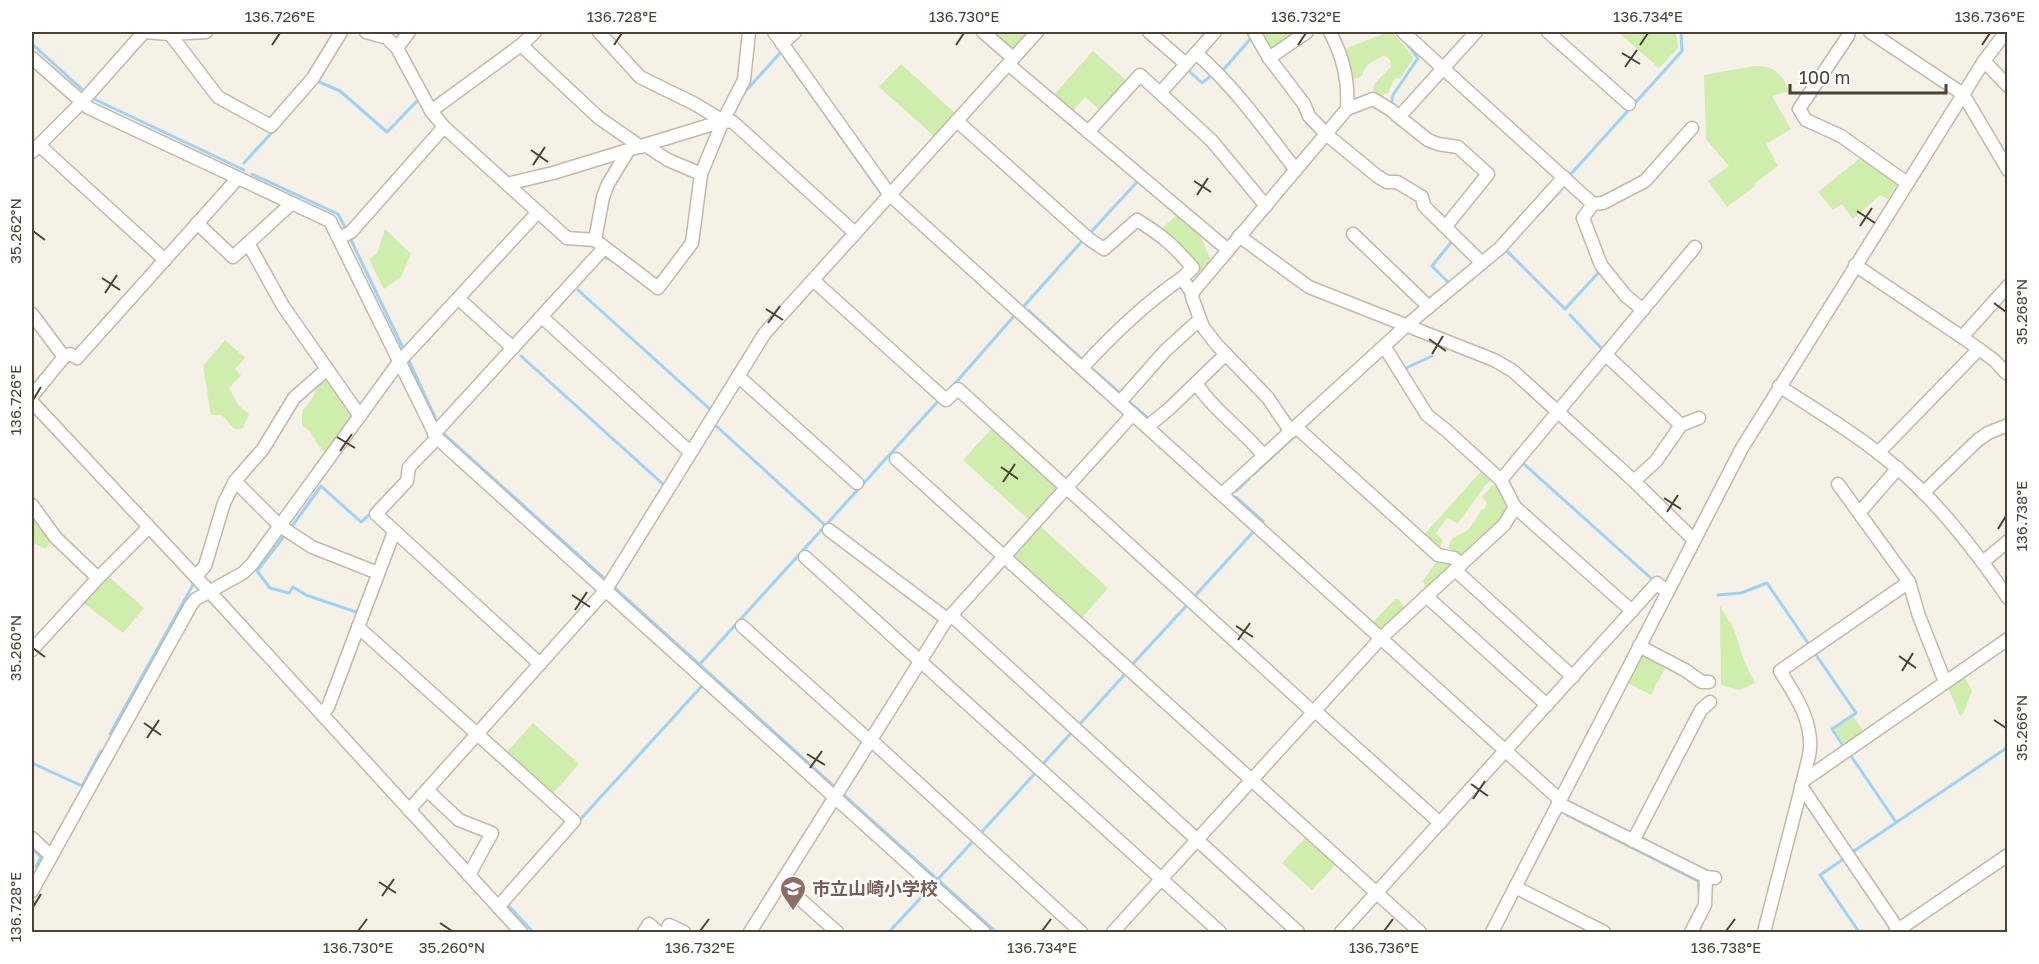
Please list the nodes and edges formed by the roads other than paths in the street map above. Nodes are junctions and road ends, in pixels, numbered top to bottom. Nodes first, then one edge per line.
1 (144, 32) edge
2 (206, 32) edge
3 (341, 32) edge
4 (366, 32) edge
5 (409, 32) edge
6 (516, 32) edge
7 (535, 32) edge
8 (599, 32) edge
9 (749, 32) edge
10 (774, 32) edge
11 (795, 32) edge
12 (983, 32) edge
13 (1037, 32) edge
14 (1149, 32) edge
15 (1215, 32) edge
16 (1254, 32) edge
17 (1307, 32) edge
18 (1330, 32) edge
19 (1403, 32) edge
20 (1476, 32) edge
21 (1548, 32) edge
22 (1849, 32) edge
23 (1870, 32) edge
24 (2006, 32) edge
25 (170, 34) junction
26 (522, 44) junction
27 (783, 44) junction
28 (397, 48) junction
29 (1196, 53) junction
30 (32, 58) edge
31 (1269, 58) junction
32 (1011, 61) junction
33 (1984, 61) junction
34 (1186, 64) junction
35 (1443, 68) junction
36 (2007, 86) edge
37 (1160, 93) junction
38 (1963, 94) junction
39 (81, 103) junction
40 (1629, 104) dead end
41 (1347, 109) junction
42 (431, 111) junction
43 (1399, 117) junction
44 (723, 121) junction
45 (957, 121) junction
46 (444, 127) junction
47 (1692, 128) dead end
48 (1088, 132) junction
49 (1326, 134) junction
50 (643, 146) junction
51 (35, 148) edge
52 (628, 151) junction
53 (1296, 170) junction
54 (2007, 170) edge
55 (701, 174) junction
56 (1564, 177) junction
57 (238, 178) junction
58 (1907, 183) junction
59 (507, 184) junction
60 (890, 195) junction
61 (292, 203) junction
62 (1593, 204) junction
63 (1266, 206) junction
64 (538, 212) junction
65 (197, 223) junction
66 (1446, 226) junction
67 (855, 233) junction
68 (1353, 234) dead end
69 (1239, 236) junction
70 (339, 238) junction
71 (248, 243) junction
72 (599, 244) junction
73 (1695, 248) dead end
74 (1228, 250) junction
75 (165, 260) junction
76 (1482, 263) junction
77 (1855, 265) junction
78 (1182, 278) junction
79 (813, 280) junction
80 (2007, 286) edge
81 (1192, 293) junction
82 (459, 299) junction
83 (1429, 307) junction
84 (1643, 310) junction
85 (32, 314) edge
86 (542, 317) junction
87 (1199, 320) junction
88 (1407, 325) junction
89 (1962, 337) junction
90 (1384, 346) junction
91 (513, 348) junction
92 (1979, 349) junction
93 (1226, 354) junction
94 (1606, 355) junction
95 (64, 357) junction
96 (399, 362) junction
97 (1082, 368) junction
98 (327, 369) junction
99 (2007, 374) edge
100 (738, 376) junction
101 (1196, 383) junction
102 (1779, 386) junction
103 (32, 396) edge
104 (32, 402) edge
105 (1120, 402) junction
106 (1558, 412) junction
107 (1133, 414) junction
108 (360, 416) junction
109 (1699, 418) dead end
110 (1682, 425) junction
111 (2007, 425) edge
112 (1147, 427) junction
113 (1293, 430) junction
114 (435, 436) junction
115 (690, 452) junction
116 (1878, 453) junction
117 (1264, 456) junction
118 (896, 459) dead end
119 (1898, 468) junction
120 (1501, 480) junction
121 (1634, 481) junction
122 (235, 482) junction
123 (857, 483) dead end
124 (1838, 484) dead end
125 (1066, 487) junction
126 (1923, 493) junction
127 (1222, 494) junction
128 (32, 505) edge
129 (1515, 507) junction
130 (1860, 512) junction
131 (280, 526) junction
132 (149, 527) junction
133 (829, 530) dead end
134 (394, 532) junction
135 (1694, 540) junction
136 (2007, 541) edge
137 (1004, 556) junction
138 (805, 557) dead end
139 (1983, 562) junction
140 (1458, 567) junction
141 (378, 573) junction
142 (196, 576) junction
143 (98, 578) junction
144 (1909, 582) junction
145 (605, 591) junction
146 (1667, 591) junction
147 (210, 592) junction
148 (1426, 596) junction
149 (2007, 598) edge
150 (1632, 611) junction
151 (949, 617) junction
152 (742, 626) dead end
153 (358, 627) junction
154 (1381, 638) junction
155 (2007, 639) edge
156 (1639, 646) junction
157 (32, 650) edge
158 (921, 660) junction
159 (540, 664) junction
160 (1573, 677) junction
161 (1709, 682) dead end
162 (1945, 682) junction
163 (1710, 702) dead end
164 (1547, 705) junction
165 (1314, 711) junction
166 (322, 714) junction
167 (478, 733) junction
168 (871, 741) junction
169 (1505, 751) junction
170 (1251, 780) junction
171 (1802, 784) junction
172 (427, 790) junction
173 (835, 798) junction
174 (1559, 801) junction
175 (409, 810) junction
176 (1440, 823) junction
177 (32, 838) edge
178 (1197, 840) junction
179 (1634, 841) junction
180 (2007, 855) edge
181 (51, 856) junction
182 (469, 875) junction
183 (1161, 879) junction
184 (782, 883) junction
185 (1515, 887) junction
186 (32, 891) edge
187 (1377, 893) junction
188 (498, 907) junction
189 (1898, 932) edge
190 (521, 933) edge
191 (644, 933) edge
192 (658, 933) edge
193 (666, 933) edge
194 (684, 933) edge
195 (750, 933) edge
196 (837, 933) edge
197 (984, 933) edge
198 (1081, 933) edge
199 (1113, 933) edge
200 (1220, 933) edge
201 (1298, 933) edge
202 (1341, 933) edge
203 (1420, 933) edge
204 (1492, 933) edge
205 (1604, 933) edge
206 (1691, 933) edge
207 (1764, 933) edge

1 - 25 street
1 - 39 street
2 - 25 street
3 - 25 street
4 - 28 street
5 - 28 street
6 - 26 street
7 - 26 street
8 - 44 street
9 - 44 street
10 - 27 street
11 - 27 street
12 - 32 street
13 - 32 street
14 - 34 street
15 - 29 street
16 - 31 street
17 - 31 street
18 - 41 street
19 - 35 street
20 - 35 street
21 - 40 street
22 - 58 street
23 - 38 street
24 - 33 street
26 - 42 street
26 - 50 street
27 - 60 street
28 - 42 street
29 - 34 street
29 - 53 street
30 - 39 street
31 - 49 street
32 - 45 street
32 - 48 street
33 - 36 street
33 - 38 street
34 - 37 street
35 - 43 street
35 - 56 street
37 - 48 street
37 - 63 street
38 - 54 street
38 - 58 street
39 - 51 street
39 - 57 street
41 - 43 street
41 - 49 street
42 - 46 street
43 - 66 street
44 - 50 street
44 - 55 street
44 - 67 street
45 - 60 street
45 - 78 street
46 - 59 street
46 - 70 street
47 - 62 street
48 - 74 street
49 - 53 street
49 - 66 street
50 - 52 street
50 - 55 street
51 - 75 street
52 - 59 street
52 - 72 street
53 - 63 street
55 - 72 street
56 - 62 street
56 - 76 street
57 - 61 street
57 - 65 street
58 - 77 street
59 - 64 street
60 - 67 street
60 - 97 street
61 - 70 street
61 - 71 street
62 - 84 street
63 - 69 street
64 - 72 street
64 - 82 street
65 - 71 street
65 - 75 street
66 - 76 street
67 - 79 street
68 - 83 street
69 - 74 street
69 - 88 street
70 - 96 street
71 - 98 street
72 - 86 street
73 - 84 street
74 - 81 street
75 - 95 street
76 - 83 street
77 - 89 street
77 - 102 street
78 - 81 street
78 - 97 street
79 - 100 street
79 - 125 street
80 - 89 street
81 - 87 street
82 - 91 street
82 - 96 street
83 - 88 street
84 - 94 street
85 - 95 street
86 - 91 street
86 - 115 street
87 - 93 street
87 - 105 street
88 - 90 street
88 - 106 street
89 - 92 street
90 - 113 street
90 - 120 street
91 - 114 street
92 - 99 street
92 - 116 street
93 - 101 street
93 - 113 street
94 - 106 street
94 - 110 street
95 - 103 street
96 - 108 street
96 - 114 street
97 - 105 street
98 - 108 street
98 - 122 street
100 - 115 street
100 - 123 street
101 - 112 street
101 - 117 street
102 - 116 street
102 - 135 street
104 - 132 street
105 - 107 street
106 - 120 street
106 - 121 street
107 - 112 street
107 - 125 street
108 - 131 street
109 - 110 street
110 - 121 street
111 - 126 street
112 - 127 street
113 - 117 street
113 - 140 street
114 - 134 street
114 - 145 street
115 - 145 street
116 - 119 street
117 - 127 street
118 - 137 street
119 - 126 street
119 - 130 street
120 - 129 street
121 - 135 street
122 - 131 street
122 - 142 street
124 - 130 street
125 - 137 street
125 - 165 street
126 - 139 street
127 - 154 street
128 - 143 street
129 - 140 street
129 - 150 street
130 - 144 street
131 - 141 street
131 - 147 street
132 - 142 street
132 - 143 street
133 - 151 street
134 - 141 street
134 - 159 street
135 - 146 street
136 - 139 street
137 - 151 street
137 - 170 street
138 - 158 street
139 - 149 street
140 - 148 street
140 - 160 street
141 - 153 street
142 - 147 street
143 - 157 street
144 - 162 street
144 - 171 street
145 - 159 street
145 - 173 street
146 - 150 street
146 - 156 street
147 - 166 street
147 - 181 street
148 - 154 street
148 - 164 street
150 - 160 street
151 - 158 street
151 - 178 street
152 - 168 street
153 - 166 street
153 - 167 street
154 - 165 street
154 - 169 street
155 - 162 street
156 - 161 street
156 - 174 street
158 - 168 street
158 - 183 street
159 - 167 street
160 - 164 street
162 - 171 street
163 - 179 street
164 - 169 street
165 - 170 street
165 - 176 street
166 - 175 street
167 - 172 street
167 - 188 street
168 - 173 street
168 - 198 street
169 - 174 street
169 - 176 street
170 - 178 street
170 - 187 street
171 - 189 street
171 - 207 street
172 - 175 street
172 - 182 street
173 - 184 street
173 - 197 street
174 - 179 street
174 - 185 street
175 - 182 street
176 - 187 street
177 - 181 street
178 - 183 street
178 - 201 street
179 - 206 street
180 - 189 street
181 - 186 street
182 - 188 street
183 - 199 street
183 - 200 street
184 - 195 street
184 - 196 street
185 - 204 street
185 - 205 street
187 - 202 street
187 - 203 street
188 - 190 street
191 - 192 street
193 - 194 street

